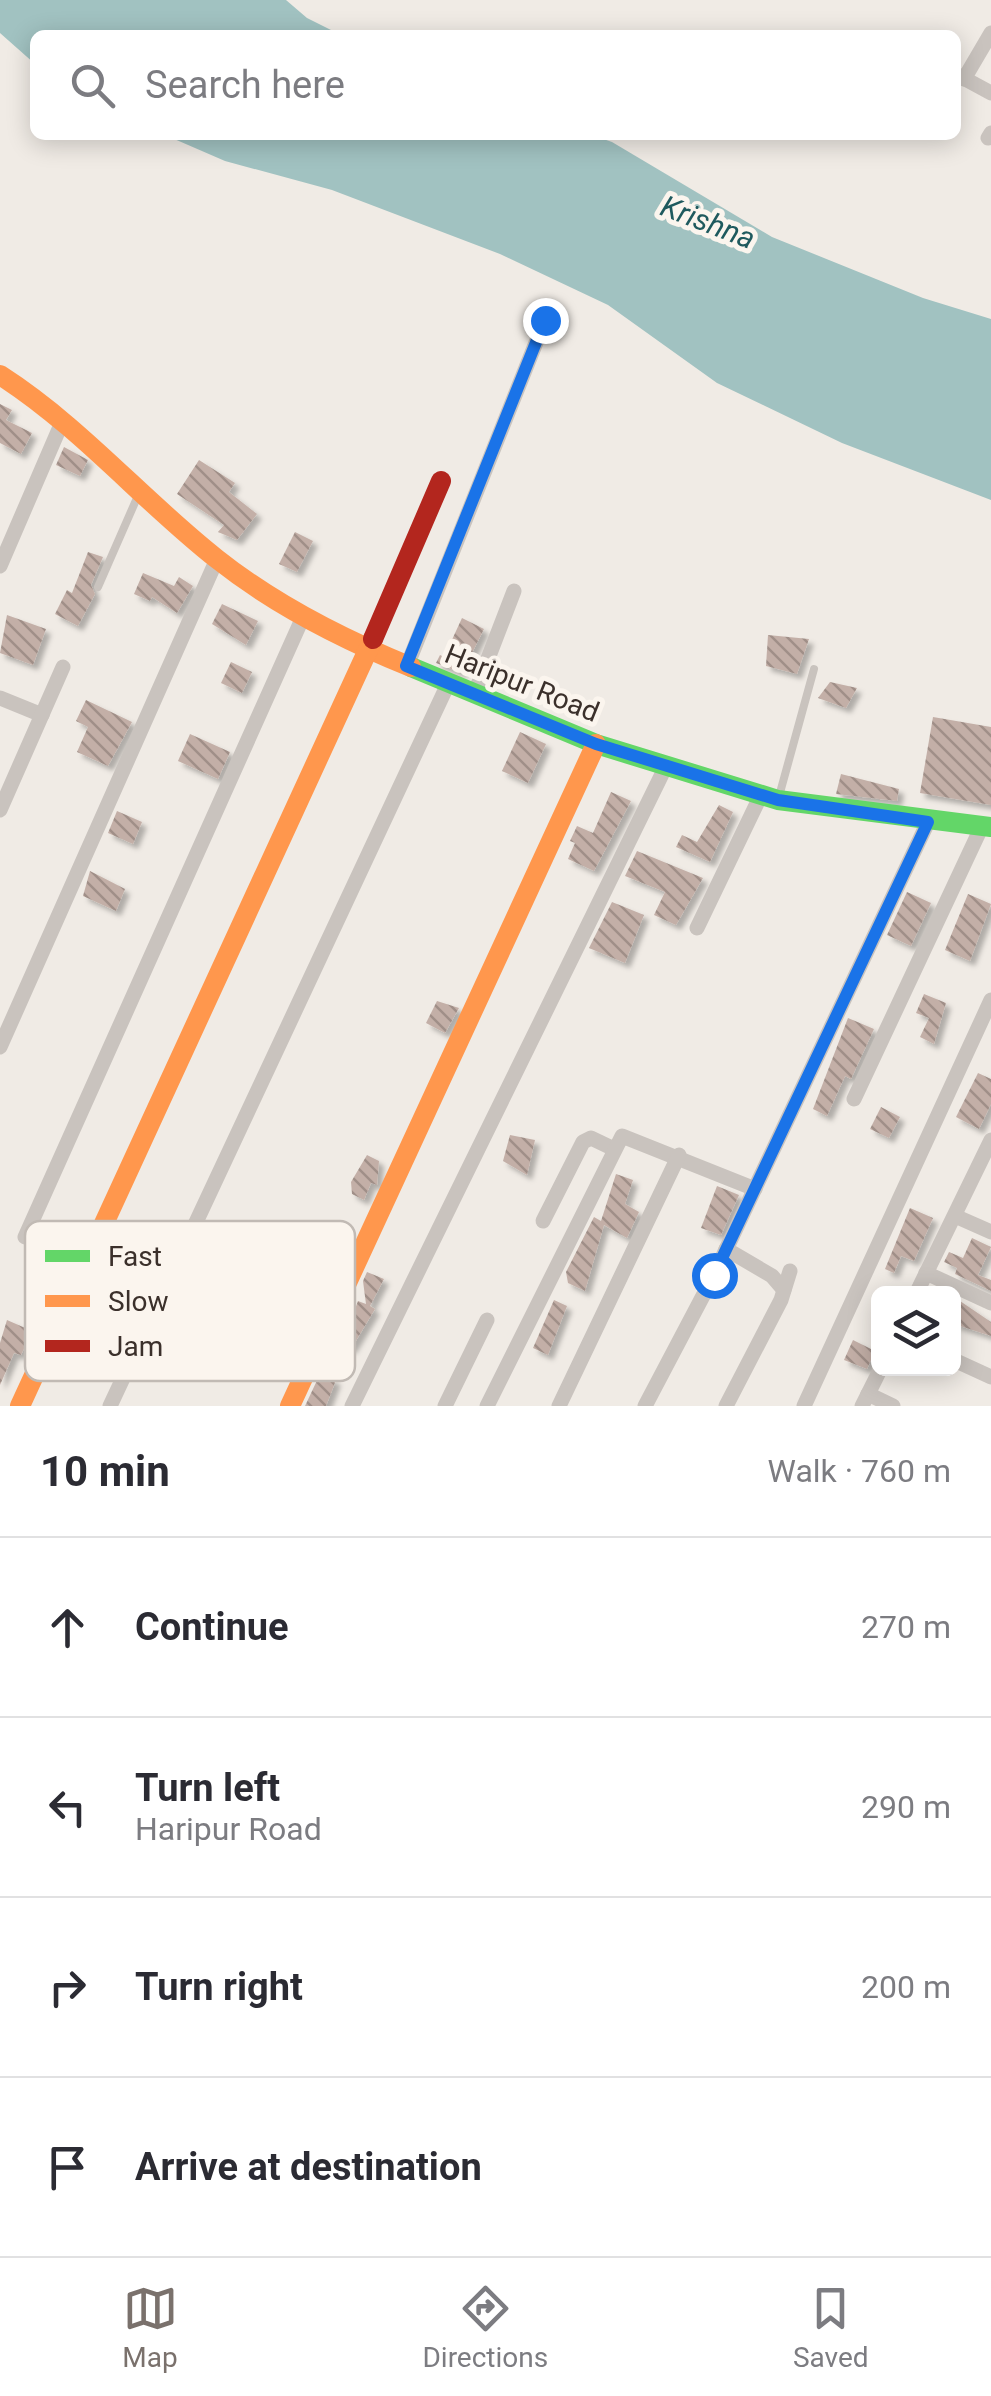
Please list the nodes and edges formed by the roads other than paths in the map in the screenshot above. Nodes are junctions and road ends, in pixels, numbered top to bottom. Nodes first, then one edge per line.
1 (991, 33) edge
2 (961, 75) edge
3 (961, 77) edge
4 (991, 92) edge
5 (545, 320) dead end
6 (0, 375) edge
7 (62, 420) junction
8 (441, 480) dead end
9 (140, 490) junction
10 (217, 559) junction
11 (0, 566) edge
12 (98, 587) dead end
13 (514, 592) dead end
14 (303, 617) junction
15 (369, 650) junction
16 (406, 666) junction
17 (63, 667) dead end
18 (814, 670) dead end
19 (448, 684) junction
20 (474, 694) junction
21 (0, 698) edge
22 (42, 715) junction
23 (596, 744) junction
24 (666, 764) junction
25 (769, 798) junction
26 (1, 803) edge
27 (928, 822) junction
28 (986, 826) edge
29 (697, 928) dead end
30 (991, 1000) edge
31 (2, 1037) edge
32 (854, 1098) dead end
33 (614, 1148) junction
34 (989, 1150) edge
35 (679, 1155) junction
36 (756, 1188) junction
37 (955, 1216) junction
38 (32, 1221) edge
39 (105, 1221) edge
40 (197, 1221) edge
41 (543, 1221) dead end
42 (991, 1232) edge
43 (726, 1249) junction
44 (355, 1265) edge
45 (790, 1272) dead end
46 (926, 1272) junction
47 (920, 1286) edge
48 (784, 1290) junction
49 (991, 1303) edge
50 (487, 1320) dead end
51 (961, 1363) edge
52 (877, 1376) edge
53 (991, 1376) edge
54 (32, 1381) edge
55 (122, 1381) edge
56 (302, 1381) edge
57 (865, 1400) edge
58 (20, 1406) edge
59 (110, 1406) edge
60 (290, 1406) edge
61 (352, 1406) edge
62 (445, 1406) edge
63 (487, 1406) edge
64 (560, 1406) edge
65 (646, 1406) edge
66 (726, 1406) edge
67 (804, 1406) edge
68 (893, 1406) edge

1 - 2 street
3 - 4 street
5 - 16 street
6 - 7 street, Haripur Road
7 - 9 street, Haripur Road
7 - 11 street
8 - 15 street
9 - 10 street, Haripur Road
9 - 12 lane
10 - 14 street, Haripur Road
10 - 31 street
13 - 20 street
14 - 15 street, Haripur Road
14 - 38 street
15 - 16 street, Haripur Road
15 - 39 street
16 - 19 street, Haripur Road
17 - 22 street
18 - 25 lane
19 - 20 street, Haripur Road
19 - 40 street
20 - 23 street, Haripur Road
21 - 22 street
22 - 26 street
23 - 24 street, Haripur Road
23 - 44 street
24 - 25 street, Haripur Road
24 - 61 street
25 - 27 street, Haripur Road
25 - 29 street
27 - 28 street, Haripur Road
27 - 36 street
28 - 32 street
30 - 67 street
33 - 35 street
33 - 41 street
33 - 63 street
34 - 37 street
35 - 36 street
35 - 64 street
36 - 43 street
37 - 42 street
37 - 46 street
43 - 48 street
43 - 65 street
45 - 48 street
46 - 47 street
46 - 49 street
48 - 66 street
50 - 62 street
51 - 53 street
52 - 57 street
54 - 58 street
55 - 59 street
56 - 60 street
57 - 68 street

